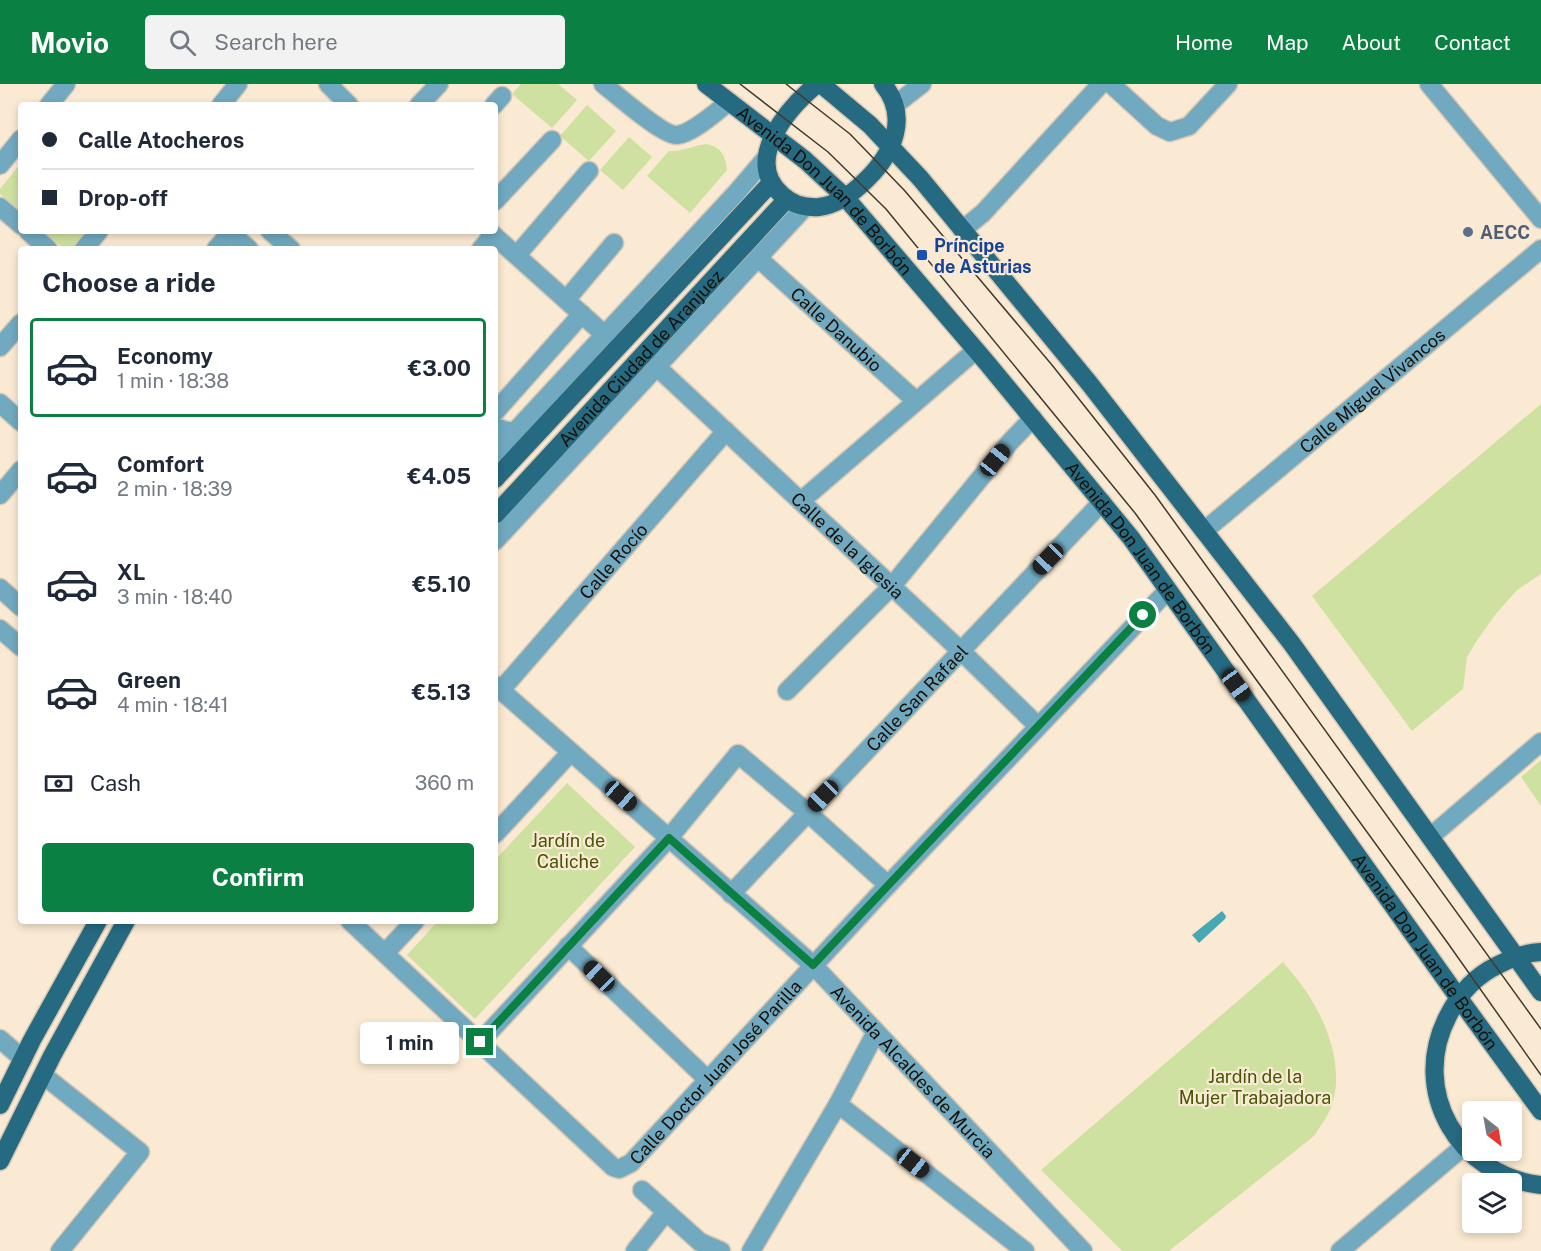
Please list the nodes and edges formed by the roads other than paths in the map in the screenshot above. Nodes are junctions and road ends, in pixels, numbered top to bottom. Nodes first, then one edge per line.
1 (66, 84) edge
2 (238, 84) edge
3 (328, 84) edge
4 (439, 84) edge
5 (603, 84) edge
6 (706, 84) edge
7 (819, 84) edge
8 (884, 84) edge
9 (903, 84) edge
10 (922, 84) edge
11 (1101, 84) edge
12 (1111, 84) edge
13 (1228, 84) edge
14 (1429, 84) edge
15 (51, 102) edge
16 (224, 102) edge
17 (345, 102) edge
18 (422, 102) edge
19 (729, 102) junction
20 (895, 105) junction
21 (774, 137) junction
22 (552, 140) dead end
23 (18, 143) edge
24 (892, 147) junction
25 (765, 159) junction
26 (0, 165) edge
27 (589, 171) dead end
28 (771, 183) junction
29 (845, 197) junction
30 (498, 198) edge
31 (787, 200) junction
32 (805, 207) junction
33 (2, 213) edge
34 (1541, 219) edge
35 (18, 223) edge
36 (962, 230) junction
37 (31, 234) edge
38 (96, 234) edge
39 (230, 234) edge
40 (234, 234) edge
41 (274, 234) edge
42 (492, 234) edge
43 (614, 243) dead end
44 (45, 246) edge
45 (86, 246) edge
46 (219, 246) edge
47 (246, 246) edge
48 (288, 246) edge
49 (1541, 249) edge
50 (517, 255) junction
51 (758, 258) junction
52 (566, 300) junction
53 (582, 314) junction
54 (18, 326) edge
55 (605, 335) junction
56 (0, 347) edge
57 (976, 350) junction
58 (657, 367) junction
59 (916, 401) junction
60 (0, 403) edge
61 (498, 409) edge
62 (1033, 418) junction
63 (18, 419) edge
64 (498, 428) edge
65 (515, 431) junction
66 (726, 431) junction
67 (498, 450) edge
68 (18, 474) edge
69 (498, 476) edge
70 (0, 495) edge
71 (801, 501) junction
72 (1102, 502) junction
73 (498, 512) edge
74 (1204, 531) junction
75 (498, 538) edge
76 (892, 586) junction
77 (0, 588) edge
78 (1168, 590) junction
79 (18, 604) edge
80 (0, 629) edge
81 (18, 644) edge
82 (961, 651) junction
83 (498, 688) edge
84 (787, 691) dead end
85 (1038, 726) junction
86 (1541, 742) edge
87 (571, 752) junction
88 (807, 812) junction
89 (498, 831) edge
90 (1430, 837) junction
91 (669, 838) junction
92 (888, 885) junction
93 (731, 894) junction
94 (96, 924) edge
95 (124, 924) edge
96 (353, 924) edge
97 (412, 924) edge
98 (568, 946) junction
99 (1541, 952) edge
100 (385, 953) junction
101 (1515, 956) junction
102 (813, 965) junction
103 (1541, 992) edge
104 (1458, 997) junction
105 (876, 1032) junction
106 (0, 1040) edge
107 (480, 1042) junction
108 (23, 1059) junction
109 (43, 1075) junction
110 (707, 1079) junction
111 (838, 1104) junction
112 (0, 1105) edge
113 (1541, 1111) edge
114 (1462, 1145) edge
115 (1462, 1148) edge
116 (0, 1161) edge
117 (1480, 1161) edge
118 (1541, 1185) edge
119 (642, 1190) dead end
120 (666, 1212) junction
121 (60, 1251) edge
122 (635, 1251) edge
123 (721, 1251) edge
124 (751, 1251) edge
125 (1025, 1251) edge
126 (1083, 1251) edge
127 (1340, 1251) edge

1 - 15 street
2 - 16 street
3 - 17 street
4 - 18 street
5 - 19 street
6 - 19 main road, Avenida Don Juan de Borbón
7 - 21 main road
7 - 24 main road
8 - 20 main road
9 - 20 main road
10 - 20 street
11 - 36 street
12 - 13 street
14 - 34 street
19 - 21 main road, Avenida Don Juan de Borbón
20 - 24 main road
21 - 25 main road
21 - 29 main road, Avenida Don Juan de Borbón
22 - 30 street
23 - 26 street
24 - 29 main road
24 - 36 main road
25 - 28 main road
25 - 55 street
27 - 50 street
28 - 31 main road
28 - 69 main road, Avenida Ciudad de Aranjuez
29 - 32 main road
29 - 57 main road, Avenida Don Juan de Borbón
31 - 32 main road
31 - 73 main road, Avenida Ciudad de Aranjuez
32 - 51 street
33 - 35 street
36 - 74 main road
37 - 44 street
38 - 45 street
39 - 46 street
40 - 47 street
41 - 48 street
42 - 50 street
43 - 52 street
49 - 74 street, Calle Miguel Vivancos
50 - 52 street
51 - 58 street
51 - 59 street, Calle Danubio
52 - 53 street
53 - 55 street
53 - 61 street
54 - 56 street
55 - 65 street
57 - 59 street
57 - 62 main road, Avenida Don Juan de Borbón
58 - 66 street, Calle de la Iglesia
58 - 75 street
59 - 71 street
60 - 63 street
62 - 72 main road, Avenida Don Juan de Borbón
62 - 76 street
64 - 65 street
65 - 67 street
66 - 71 street, Calle de la Iglesia
66 - 83 street, Calle Rocío
68 - 70 street
71 - 76 street, Calle de la Iglesia
72 - 78 main road, Avenida Don Juan de Borbón
72 - 82 street, Calle San Rafael
74 - 90 main road
76 - 82 street, Calle de la Iglesia
76 - 84 street
77 - 79 street
78 - 85 street, Calle Doctor Juan José Parilla
78 - 104 main road, Avenida Don Juan de Borbón
80 - 81 street
82 - 85 street, Calle de la Iglesia
82 - 88 street, Calle San Rafael
83 - 87 street, Avenida Alcaldes de Murcia
85 - 92 street, Calle Doctor Juan José Parilla
86 - 90 street
87 - 89 street
87 - 91 street, Avenida Alcaldes de Murcia
88 - 91 street
88 - 92 street
88 - 93 street, Calle San Rafael
90 - 101 main road
91 - 93 street, Avenida Alcaldes de Murcia
91 - 98 street
92 - 102 street, Calle Doctor Juan José Parilla
93 - 102 street, Avenida Alcaldes de Murcia
94 - 108 main road
95 - 109 main road
96 - 100 street, Calle Doctor Juan José Parilla
97 - 100 street
98 - 107 street
98 - 110 street
99 - 101 main road
100 - 107 street, Calle Doctor Juan José Parilla
101 - 103 main road
101 - 104 main road
102 - 105 street, Avenida Alcaldes de Murcia
102 - 110 street, Calle Doctor Juan José Parilla
104 - 113 main road, Avenida Don Juan de Borbón
104 - 114 main road
105 - 111 street
105 - 126 street, Avenida Alcaldes de Murcia
106 - 108 street
107 - 110 street, Calle Doctor Juan José Parilla
108 - 112 main road
109 - 116 main road
109 - 121 street
111 - 124 street
111 - 125 street
115 - 127 street
117 - 118 main road
119 - 120 street
120 - 122 street
120 - 123 street

